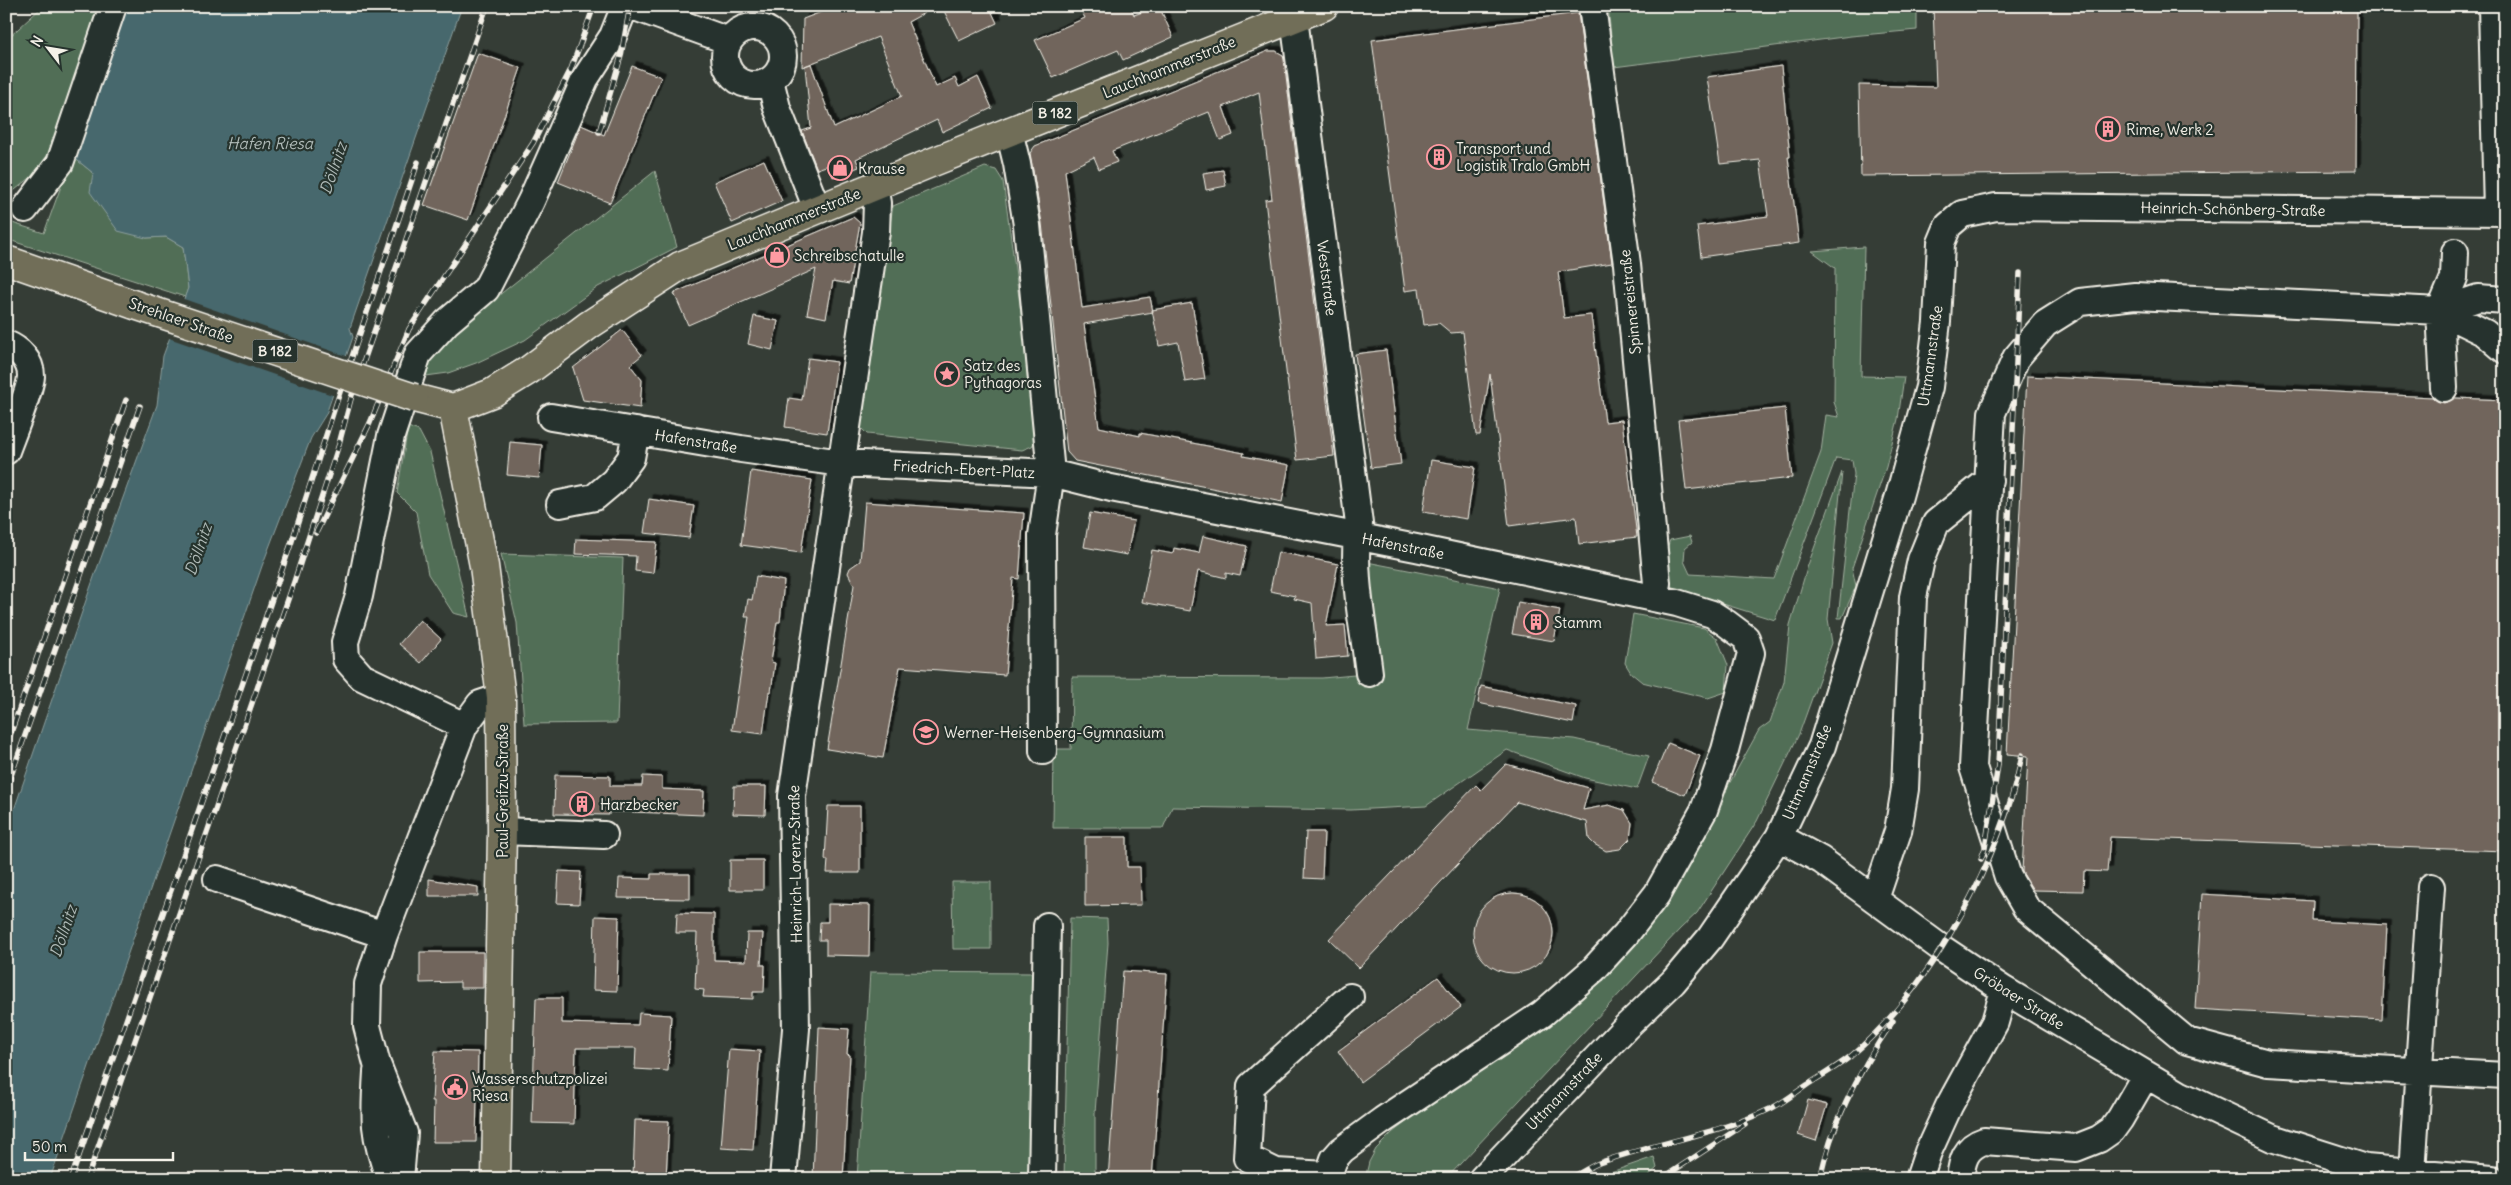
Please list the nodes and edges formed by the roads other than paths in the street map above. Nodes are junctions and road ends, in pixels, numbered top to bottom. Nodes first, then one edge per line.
1 (113, 6) edge
2 (625, 6) edge
3 (632, 6) edge
4 (1592, 6) edge
5 (2492, 6) edge
6 (1306, 11) edge
7 (762, 17) edge
8 (729, 41) junction
9 (770, 80) junction
10 (1009, 131) junction
11 (874, 186) junction
12 (25, 208) dead end
13 (817, 209) junction
14 (2501, 212) edge
15 (1962, 214) joint
16 (2455, 252) dead end
17 (6, 260) edge
18 (2505, 300) edge
19 (2440, 311) junction
20 (6, 344) edge
21 (2505, 350) edge
22 (2444, 388) dead end
23 (453, 408) junction
24 (551, 417) dead end
25 (636, 431) junction
26 (6, 452) edge
27 (842, 462) junction
28 (1051, 473) junction
29 (1989, 480) junction
30 (560, 504) dead end
31 (1356, 537) junction
32 (1654, 598) junction
33 (1370, 673) dead end
34 (501, 697) junction
35 (464, 726) junction
36 (1044, 751) dead end
37 (502, 832) junction
38 (604, 835) dead end
39 (1779, 837) junction
40 (217, 879) dead end
41 (2431, 887) dead end
42 (1875, 898) junction
43 (1047, 926) dead end
44 (384, 935) junction
45 (2004, 990) junction
46 (1350, 997) dead end
47 (377, 1064) junction
48 (2419, 1072) junction
49 (2145, 1076) junction
50 (2505, 1076) edge
51 (1949, 1106) junction
52 (2412, 1172) junction
53 (2366, 1173) edge
54 (1275, 1175) edge
55 (1327, 1177) edge
56 (390, 1179) edge
57 (400, 1179) edge
58 (496, 1179) edge
59 (783, 1179) edge
60 (1042, 1179) edge
61 (1482, 1179) edge
62 (1919, 1179) edge
63 (1944, 1179) edge
64 (1960, 1179) edge
65 (2492, 1179) edge

1 - 12 street
2 - 35 street
3 - 8 street
4 - 32 street, Spinnereistraße
5 - 14 street
6 - 10 main road, Lauchhammerstraße / B 182
6 - 31 street, Weststraße
7 - 8 street
7 - 9 street
8 - 9 street
9 - 13 street
10 - 11 main road, Lauchhammerstraße / B 182
10 - 28 street, Friedrich-Ebert-Platz
11 - 13 main road, Lauchhammerstraße / B 182
11 - 27 street
13 - 23 main road, Lauchhammerstraße / B 182
14 - 15 street, Heinrich-Schönberg-Straße
15 - 39 street, Uttmannstraße
16 - 19 street
17 - 23 main road, Strehlaer Straße / B 182, bridge
18 - 19 street
19 - 21 street
19 - 22 street
19 - 29 street
20 - 26 street
23 - 34 main road, Paul-Greifzu-Straße
24 - 25 street, Hafenstraße
25 - 27 street, Hafenstraße
25 - 30 street
27 - 28 street, Friedrich-Ebert-Platz
27 - 59 street, Heinrich-Lorenz-Straße
28 - 31 street, Hafenstraße
28 - 36 street
29 - 42 street
29 - 48 street
31 - 32 street, Hafenstraße
31 - 33 street, Weststraße
32 - 55 street, Hafenstraße
34 - 35 street
34 - 37 main road, Paul-Greifzu-Straße
35 - 44 street
37 - 38 street
37 - 58 main road, Paul-Greifzu-Straße
39 - 42 street, Gröbaer Straße
39 - 61 street, Uttmannstraße
40 - 44 street
41 - 48 street
42 - 45 street, Gröbaer Straße
43 - 60 street
44 - 47 street
45 - 49 street, Gröbaer Straße
45 - 51 street
46 - 54 street
47 - 56 street
47 - 57 street
48 - 50 street
48 - 52 street
49 - 53 street, Gröbaer Straße
49 - 64 street
51 - 62 street
51 - 63 street
52 - 53 street, Gröbaer Straße
52 - 65 street, Gröbaer Straße
54 - 55 street

